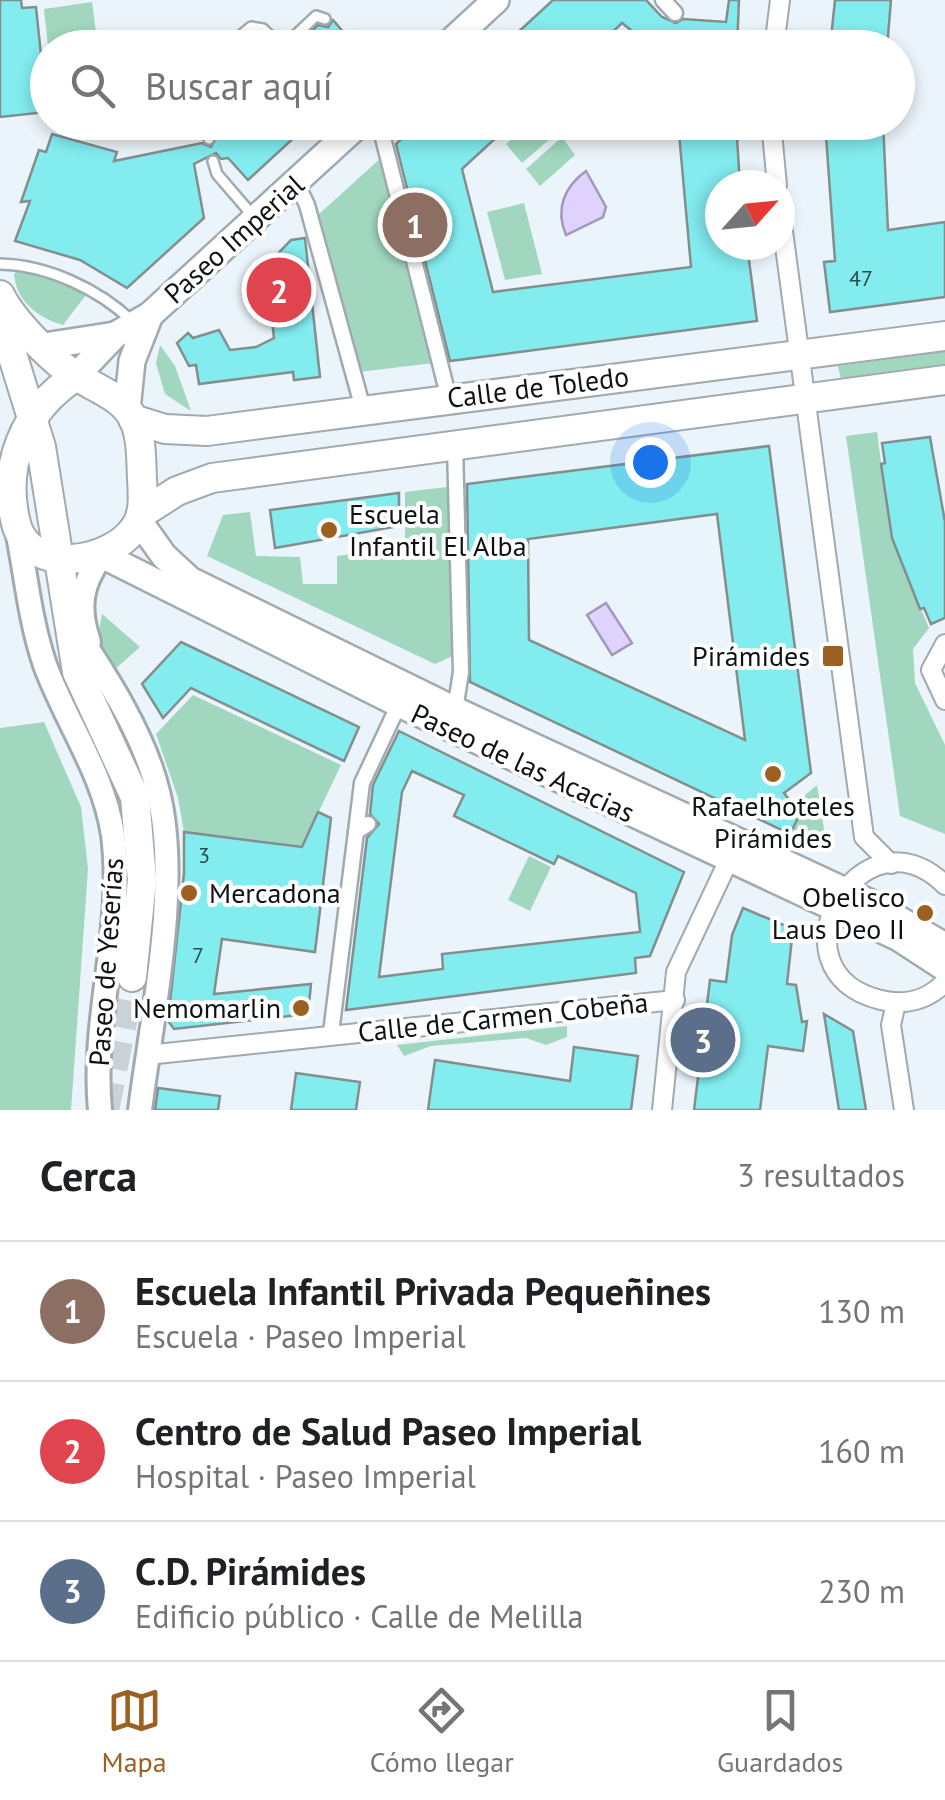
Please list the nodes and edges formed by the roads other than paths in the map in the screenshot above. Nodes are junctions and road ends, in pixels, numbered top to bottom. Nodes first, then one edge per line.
1 (663, 0) edge
2 (780, 0) edge
3 (491, 2) edge
4 (676, 14) dead end
5 (325, 19) dead end
6 (299, 30) edge
7 (462, 30) edge
8 (776, 30) edge
9 (342, 140) edge
10 (384, 140) edge
11 (773, 140) edge
12 (213, 160) dead end
13 (776, 170) edge
14 (296, 182) junction
15 (255, 219) junction
16 (786, 260) edge
17 (0, 264) edge
18 (0, 295) edge
19 (0, 315) edge
20 (133, 324) junction
21 (945, 336) edge
22 (44, 346) junction
23 (798, 354) junction
24 (76, 376) junction
25 (945, 380) edge
26 (449, 399) junction
27 (805, 399) junction
28 (363, 409) junction
29 (33, 414) junction
30 (130, 414) junction
31 (455, 448) junction
32 (140, 518) junction
33 (18, 530) junction
34 (102, 555) junction
35 (62, 558) junction
36 (66, 616) junction
37 (945, 644) edge
38 (95, 659) junction
39 (945, 700) edge
40 (399, 704) junction
41 (455, 710) junction
42 (733, 852) junction
43 (891, 864) junction
44 (945, 886) edge
45 (837, 898) junction
46 (945, 946) edge
47 (945, 968) edge
48 (132, 977) tunnel mouth
49 (945, 982) edge
50 (676, 1000) junction
51 (896, 1004) junction
52 (331, 1033) junction
53 (147, 1056) junction
54 (100, 1110) edge
55 (140, 1110) edge
56 (662, 1110) edge
57 (904, 1110) edge

1 - 4 street
2 - 8 street
3 - 7 main road
5 - 6 lane
9 - 14 main road, Paseo Imperial
10 - 26 street
11 - 13 street
12 - 15 lane
14 - 15 main road, Paseo Imperial
14 - 28 street
15 - 20 main road, Paseo Imperial
16 - 23 street
17 - 20 lane
18 - 22 main road
19 - 29 main road, Paseo de Yeserías
20 - 22 main road
20 - 24 main road, Paseo Imperial
20 - 30 main road, Paseo Imperial
21 - 23 main road, Calle de Toledo
22 - 24 main road
23 - 26 main road, Calle de Toledo
23 - 27 street
24 - 29 main road
24 - 30 main road
25 - 27 main road, Calle de Toledo
26 - 28 main road, Calle de Toledo
27 - 31 main road, Calle de Toledo
27 - 43 street
28 - 30 main road, Calle de Toledo
29 - 33 main road
29 - 35 main road, Paseo de Yeserías
30 - 32 main road
31 - 32 main road, Calle de Toledo
31 - 41 street
32 - 34 main road, Calle de Toledo
32 - 41 main road, Paseo de las Acacias
33 - 35 main road
33 - 54 street, Paseo de Yeserías
34 - 35 main road
34 - 38 street, Paseo de Yeserías
34 - 40 main road, Paseo de las Acacias
35 - 36 main road, Paseo de Yeserías
36 - 38 street, Paseo de Yeserías
36 - 48 main road, Paseo de Yeserías
37 - 39 street
38 - 53 street, Paseo de Yeserías
40 - 42 main road, Paseo de las Acacias
40 - 52 street, Calle de Carmen Cobeña
41 - 42 main road, Paseo de las Acacias
42 - 45 main road, Paseo de las Acacias
42 - 50 street
43 - 44 street
43 - 45 street
45 - 46 main road, Paseo de las Acacias
45 - 47 main road, Paseo de las Acacias
45 - 51 street
49 - 51 street
50 - 52 street, Calle de Carmen Cobeña
50 - 56 street
51 - 57 street
52 - 53 street, Calle de Carmen Cobeña
53 - 55 street, Paseo de Yeserías

